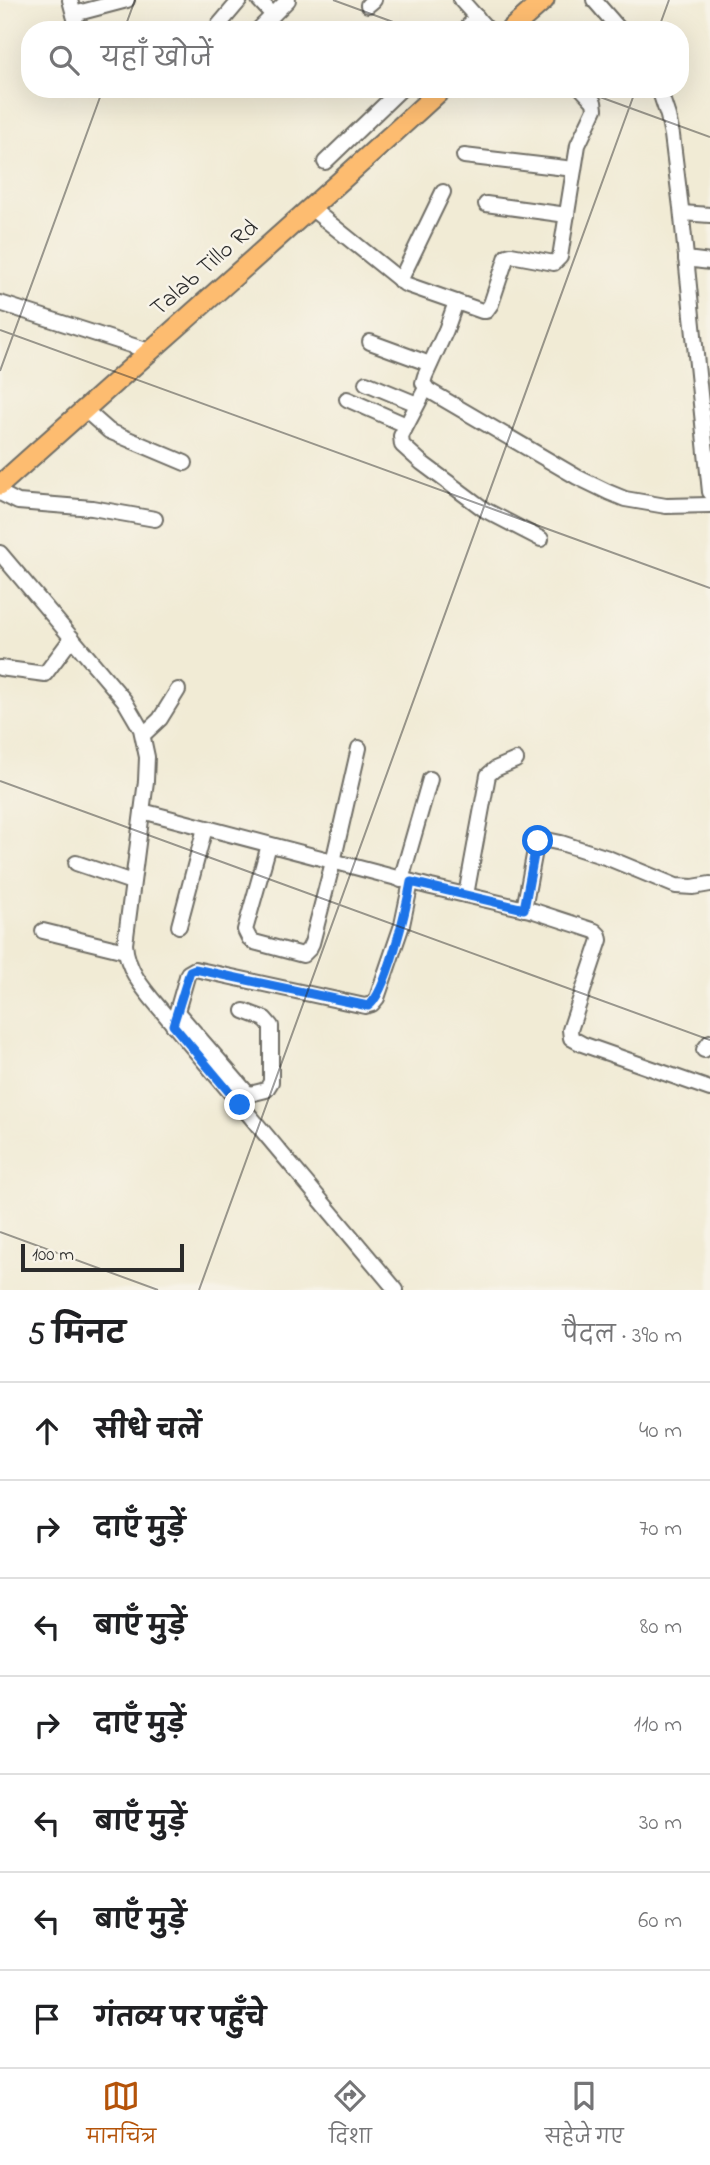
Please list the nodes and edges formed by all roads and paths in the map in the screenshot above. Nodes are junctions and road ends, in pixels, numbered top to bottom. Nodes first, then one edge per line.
1 (127, 0) edge
2 (240, 0) edge
3 (259, 0) edge
4 (288, 0) edge
5 (461, 0) edge
6 (544, 0) edge
7 (594, 0) edge
8 (72, 7) edge
9 (272, 15) junction
10 (477, 18) junction
11 (222, 21) edge
12 (266, 21) edge
13 (474, 21) edge
14 (480, 21) edge
15 (523, 21) edge
16 (612, 21) edge
17 (392, 98) edge
18 (432, 98) edge
19 (590, 98) edge
20 (662, 98) edge
21 (464, 156) dead end
22 (326, 162) dead end
23 (573, 169) junction
24 (443, 191) dead end
25 (486, 204) dead end
26 (312, 209) junction
27 (682, 213) junction
28 (567, 215) junction
29 (710, 215) edge
30 (686, 259) junction
31 (710, 262) edge
32 (400, 281) junction
33 (456, 302) junction
34 (0, 303) edge
35 (370, 342) dead end
36 (149, 351) junction
37 (430, 364) junction
38 (366, 383) dead end
39 (426, 388) junction
40 (347, 399) dead end
41 (417, 404) junction
42 (84, 409) junction
43 (406, 425) junction
44 (186, 463) dead end
45 (0, 485) edge
46 (710, 492) edge
47 (0, 493) edge
48 (710, 505) edge
49 (155, 519) dead end
50 (541, 539) dead end
51 (0, 553) edge
52 (72, 638) junction
53 (0, 668) edge
54 (178, 690) dead end
55 (148, 731) junction
56 (359, 748) dead end
57 (516, 760) dead end
58 (430, 779) dead end
59 (142, 811) junction
60 (205, 828) junction
61 (269, 845) junction
62 (333, 862) junction
63 (76, 863) dead end
64 (406, 881) junction
65 (132, 882) junction
66 (710, 884) edge
67 (466, 895) junction
68 (524, 909) junction
69 (179, 926) dead end
70 (43, 931) dead end
71 (125, 951) junction
72 (244, 1011) dead end
73 (175, 1018) junction
74 (710, 1089) edge
75 (242, 1096) junction
76 (396, 1290) edge

1 - 8 street
2 - 11 street
3 - 9 street
4 - 9 street
5 - 10 street
6 - 15 main road
7 - 16 street
9 - 12 street
10 - 13 street
10 - 14 street
17 - 22 street
18 - 26 main road, Talab Tillo Rd
19 - 23 street
20 - 27 street
21 - 23 street
23 - 28 street
24 - 32 street
25 - 28 street
26 - 32 street
26 - 36 main road, Talab Tillo Rd
27 - 29 street
27 - 30 street
28 - 33 street
30 - 31 street
30 - 46 street
32 - 33 street
33 - 37 street
34 - 36 street
35 - 37 street
36 - 42 main road, Talab Tillo Rd
37 - 39 street
38 - 41 street
39 - 41 street
39 - 48 street
40 - 43 street
41 - 43 street
42 - 44 street
42 - 45 main road, Talab Tillo Rd
43 - 50 street
47 - 49 street
51 - 52 street
52 - 53 street
52 - 55 street
54 - 55 street
55 - 59 street
56 - 62 street
57 - 67 street
58 - 64 street
59 - 60 street
59 - 65 street
60 - 61 street
60 - 69 street
61 - 62 street
61 - 62 street
62 - 64 street
63 - 65 street
64 - 67 street
64 - 73 street
65 - 71 street
66 - 68 street
67 - 68 street
68 - 74 street
70 - 71 street
71 - 73 street
72 - 75 street
73 - 75 street
75 - 76 street

